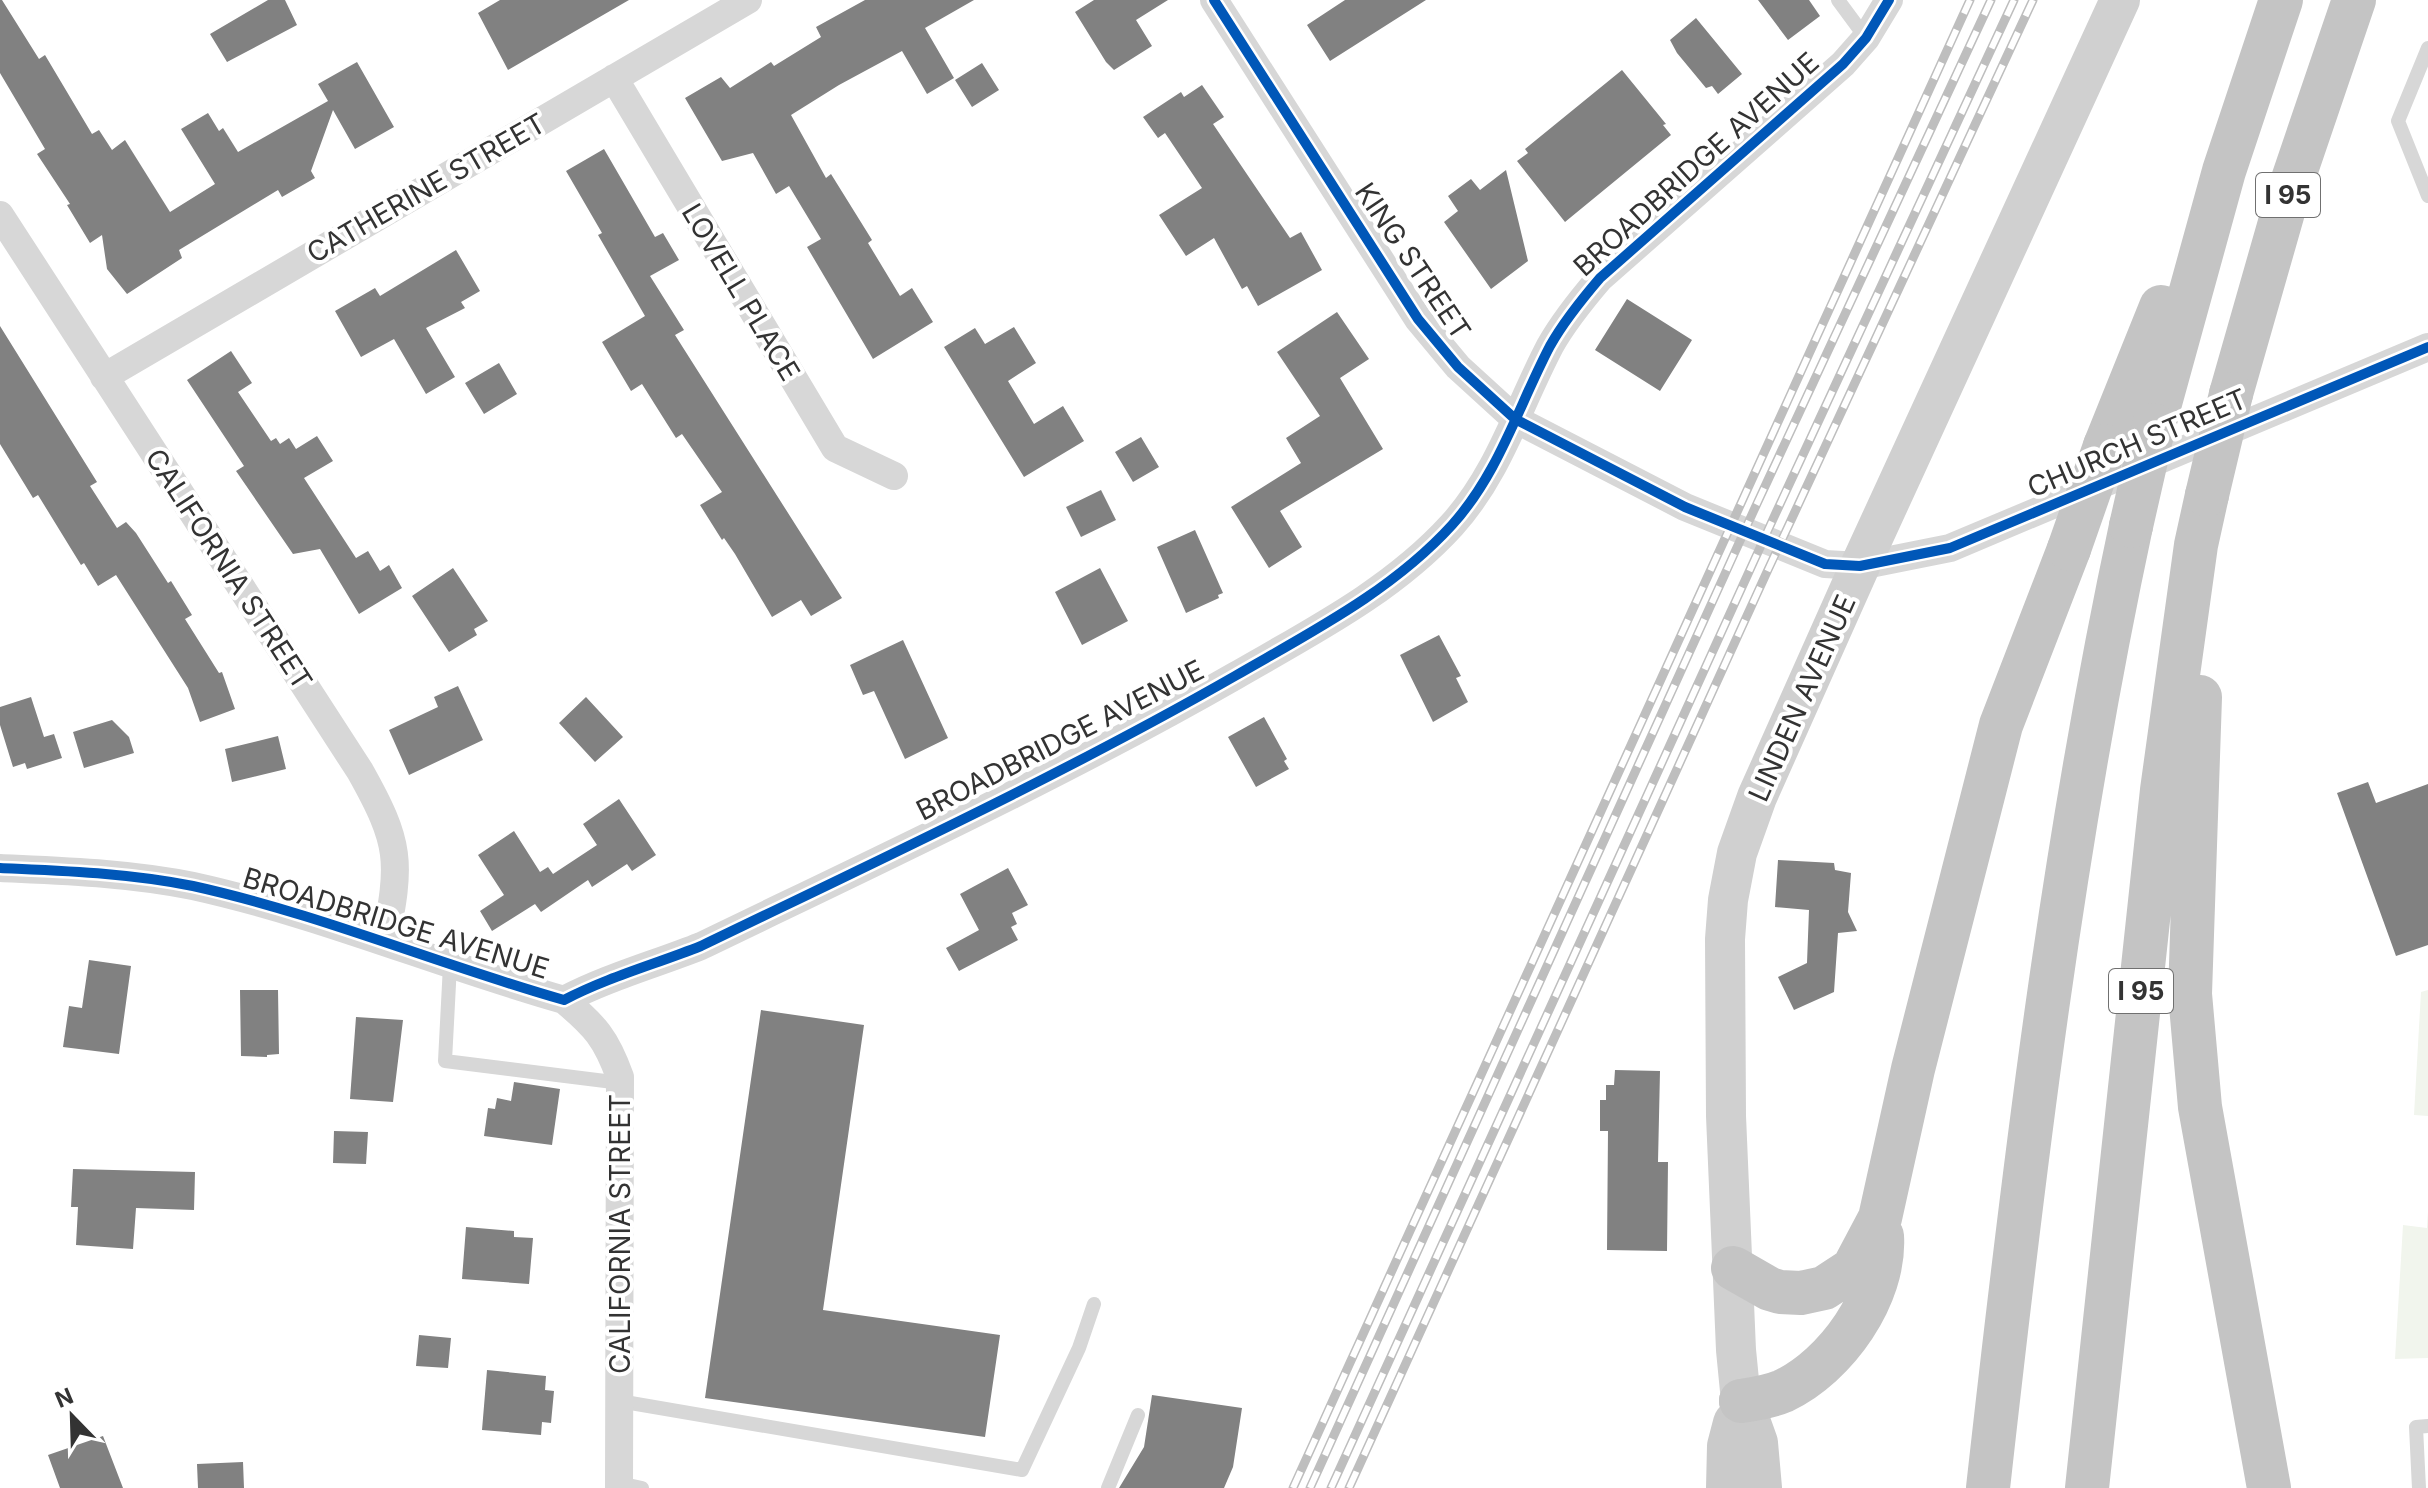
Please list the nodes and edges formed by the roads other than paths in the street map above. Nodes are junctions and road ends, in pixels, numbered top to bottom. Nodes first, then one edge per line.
1 (748, 0) edge
2 (1214, 0) edge
3 (1838, 0) edge
4 (1889, 0) edge
5 (2120, 0) edge
6 (2281, 0) edge
7 (2354, 0) edge
8 (1866, 38) junction
9 (2428, 48) edge
10 (2260, 60) junction
11 (614, 78) junction
12 (2428, 196) edge
13 (0, 215) edge
14 (2428, 347) edge
15 (104, 377) junction
16 (1515, 419) junction
17 (894, 476) dead end
18 (2207, 495) junction
19 (1860, 566) junction
20 (0, 868) edge
21 (385, 942) junction
22 (450, 965) junction
23 (564, 1000) junction
24 (621, 1083) junction
25 (1880, 1218) junction
26 (1733, 1268) junction
27 (1094, 1304) dead end
28 (619, 1401) junction
29 (1741, 1401) junction
30 (1138, 1415) dead end
31 (2428, 1426) edge
32 (626, 1486) edge
33 (1108, 1488) edge
34 (1728, 1488) edge
35 (1760, 1488) edge
36 (1988, 1488) edge
37 (2087, 1488) edge
38 (2269, 1488) edge
39 (2419, 1488) edge

1 - 11 street, CATHERINE STREET
2 - 16 street, KING STREET
3 - 8 lane
4 - 8 street, BROADBRIDGE AVENUE
5 - 19 street, LINDEN AVENUE
6 - 10 highway, I 95
7 - 18 highway, I 95, bridge
8 - 16 street, BROADBRIDGE AVENUE
9 - 12 lane
10 - 25 highway, bridge
10 - 36 highway, I 95, bridge
11 - 15 street, CATHERINE STREET
11 - 17 street, LOVELL PLACE
13 - 15 street, CALIFORNIA STREET
14 - 19 street, CHURCH STREET
15 - 21 street, CALIFORNIA STREET
16 - 19 street, KING STREET
16 - 23 street, BROADBRIDGE AVENUE
18 - 37 highway, I 95
18 - 38 highway
19 - 26 street, LINDEN AVENUE
20 - 21 street, BROADBRIDGE AVENUE
21 - 22 street, BROADBRIDGE AVENUE
22 - 23 street, BROADBRIDGE AVENUE
22 - 24 lane
23 - 24 street, CALIFORNIA STREET
24 - 28 street, CALIFORNIA STREET
25 - 26 highway
25 - 29 highway
26 - 29 street, LINDEN AVENUE
27 - 28 lane
28 - 32 street, CALIFORNIA STREET
29 - 34 main road, LINDEN AVENUE
29 - 35 main road, LINDEN AVENUE
30 - 33 lane
31 - 39 lane

